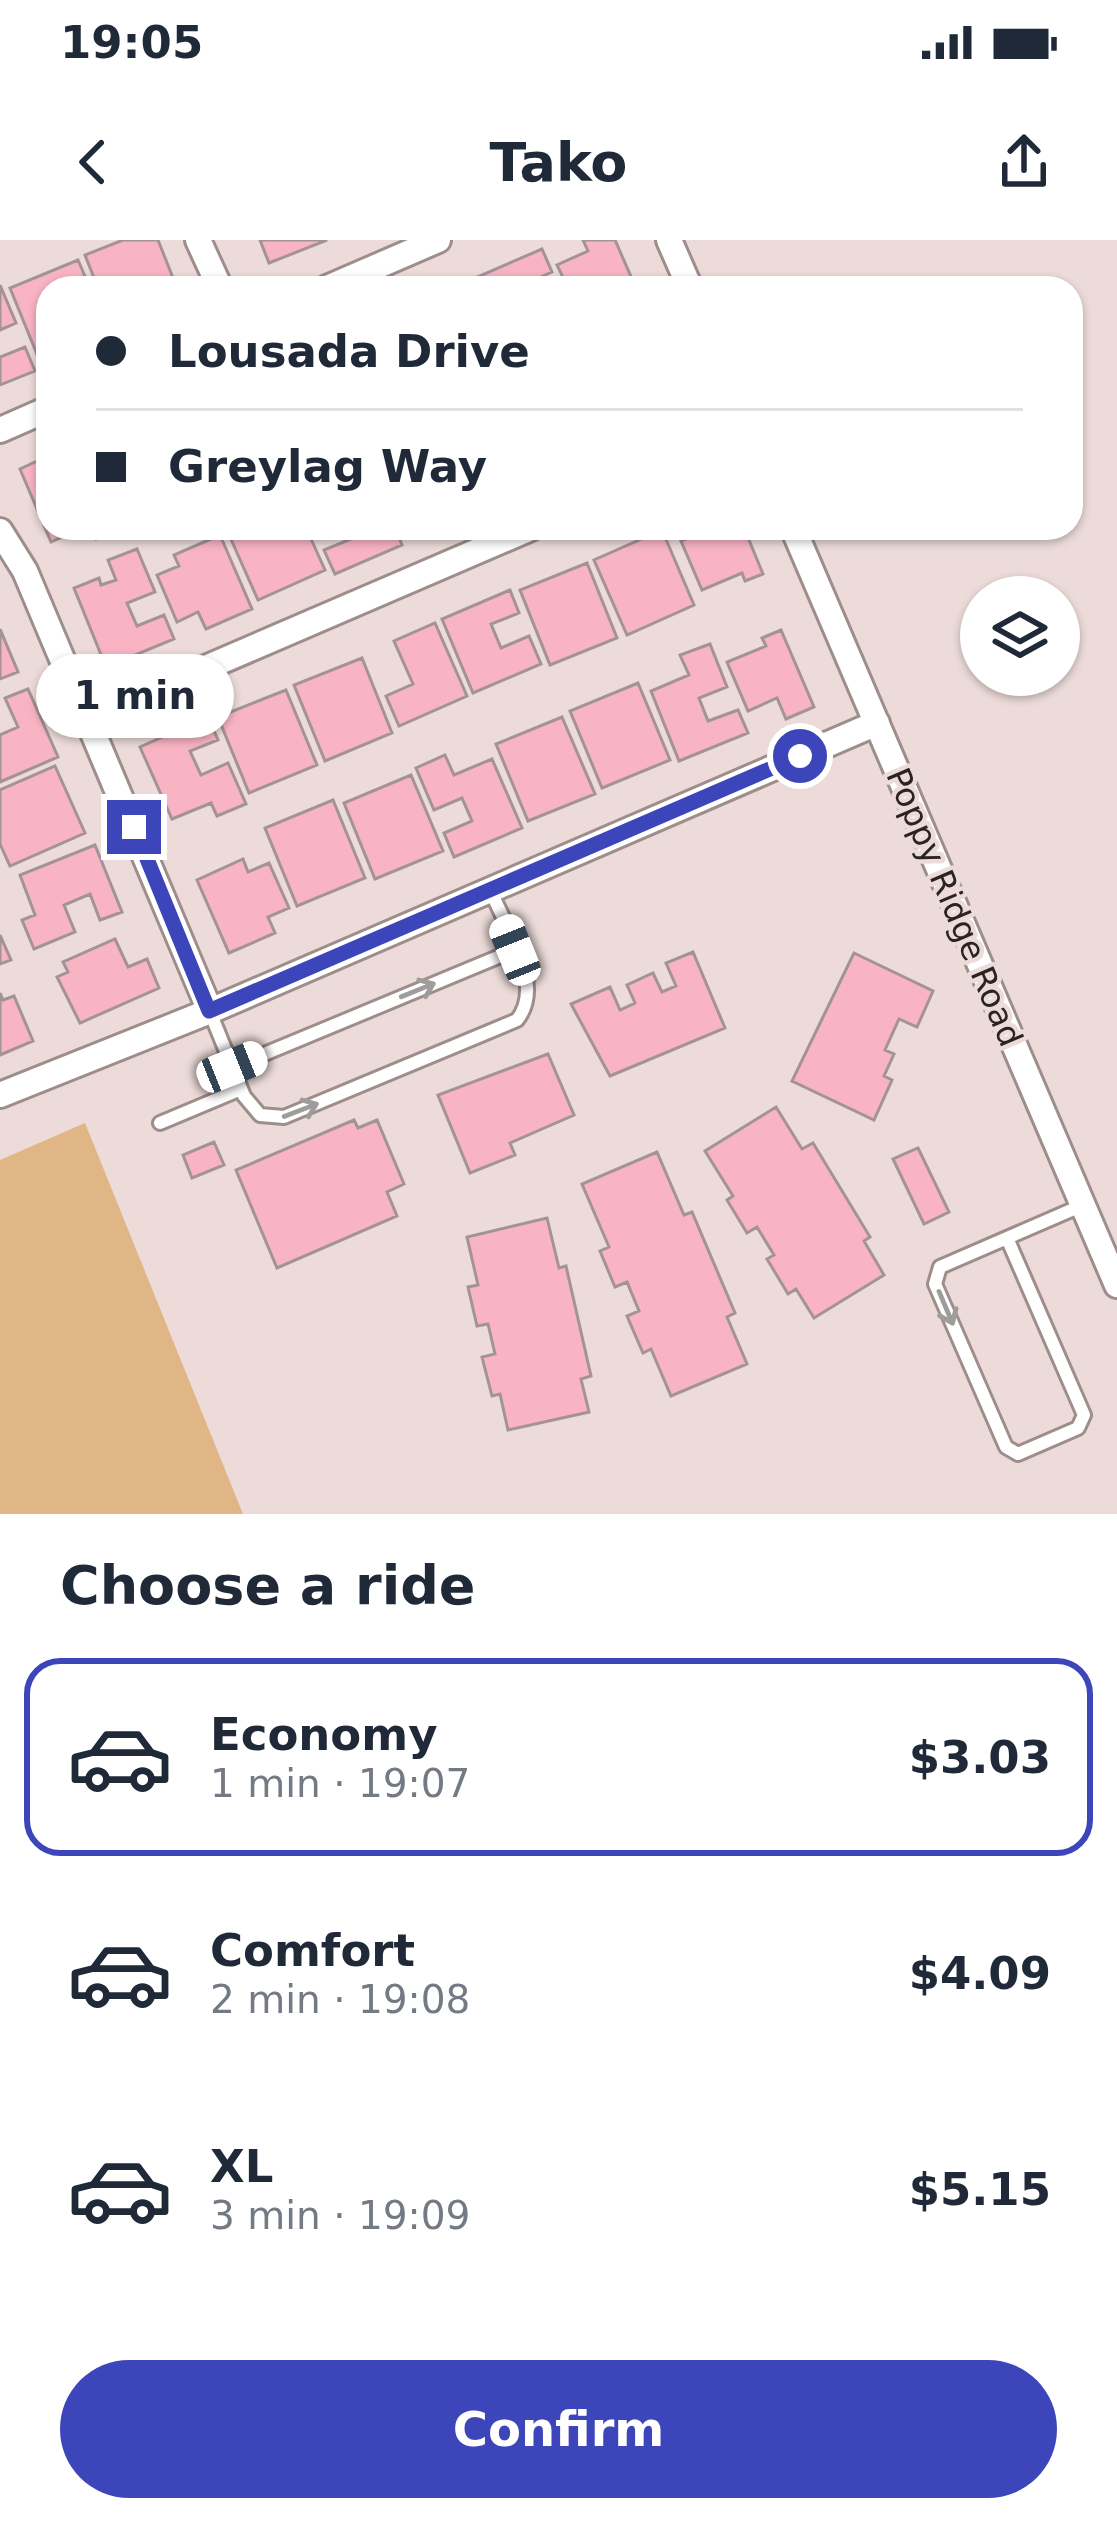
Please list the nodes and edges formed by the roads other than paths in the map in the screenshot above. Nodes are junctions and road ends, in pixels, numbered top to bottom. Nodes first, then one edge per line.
1 (198, 240) edge
2 (438, 240) edge
3 (669, 240) edge
4 (214, 276) edge
5 (355, 276) edge
6 (685, 276) edge
7 (36, 414) edge
8 (0, 430) edge
9 (0, 531) edge
10 (503, 540) edge
11 (798, 540) edge
12 (87, 718) junction
13 (877, 723) junction
14 (490, 889) junction
15 (515, 950) junction
16 (209, 1011) junction
17 (232, 1067) junction
18 (241, 1089) junction
19 (0, 1095) edge
20 (160, 1123) dead end
21 (1083, 1205) junction
22 (1007, 1238) junction
23 (1117, 1285) edge

1 - 4 street
2 - 5 street
3 - 6 street
7 - 8 street
9 - 12 street
10 - 12 street
11 - 13 street, Poppy Ridge Road
12 - 16 street
13 - 14 street
13 - 21 street, Poppy Ridge Road
14 - 15 lane
14 - 16 street
17 -> 15 lane
18 -> 15 lane
16 - 17 lane
16 - 19 street
17 - 18 lane
18 - 20 lane
21 - 22 lane
21 - 23 street, Poppy Ridge Road
22 -> 22 lane

